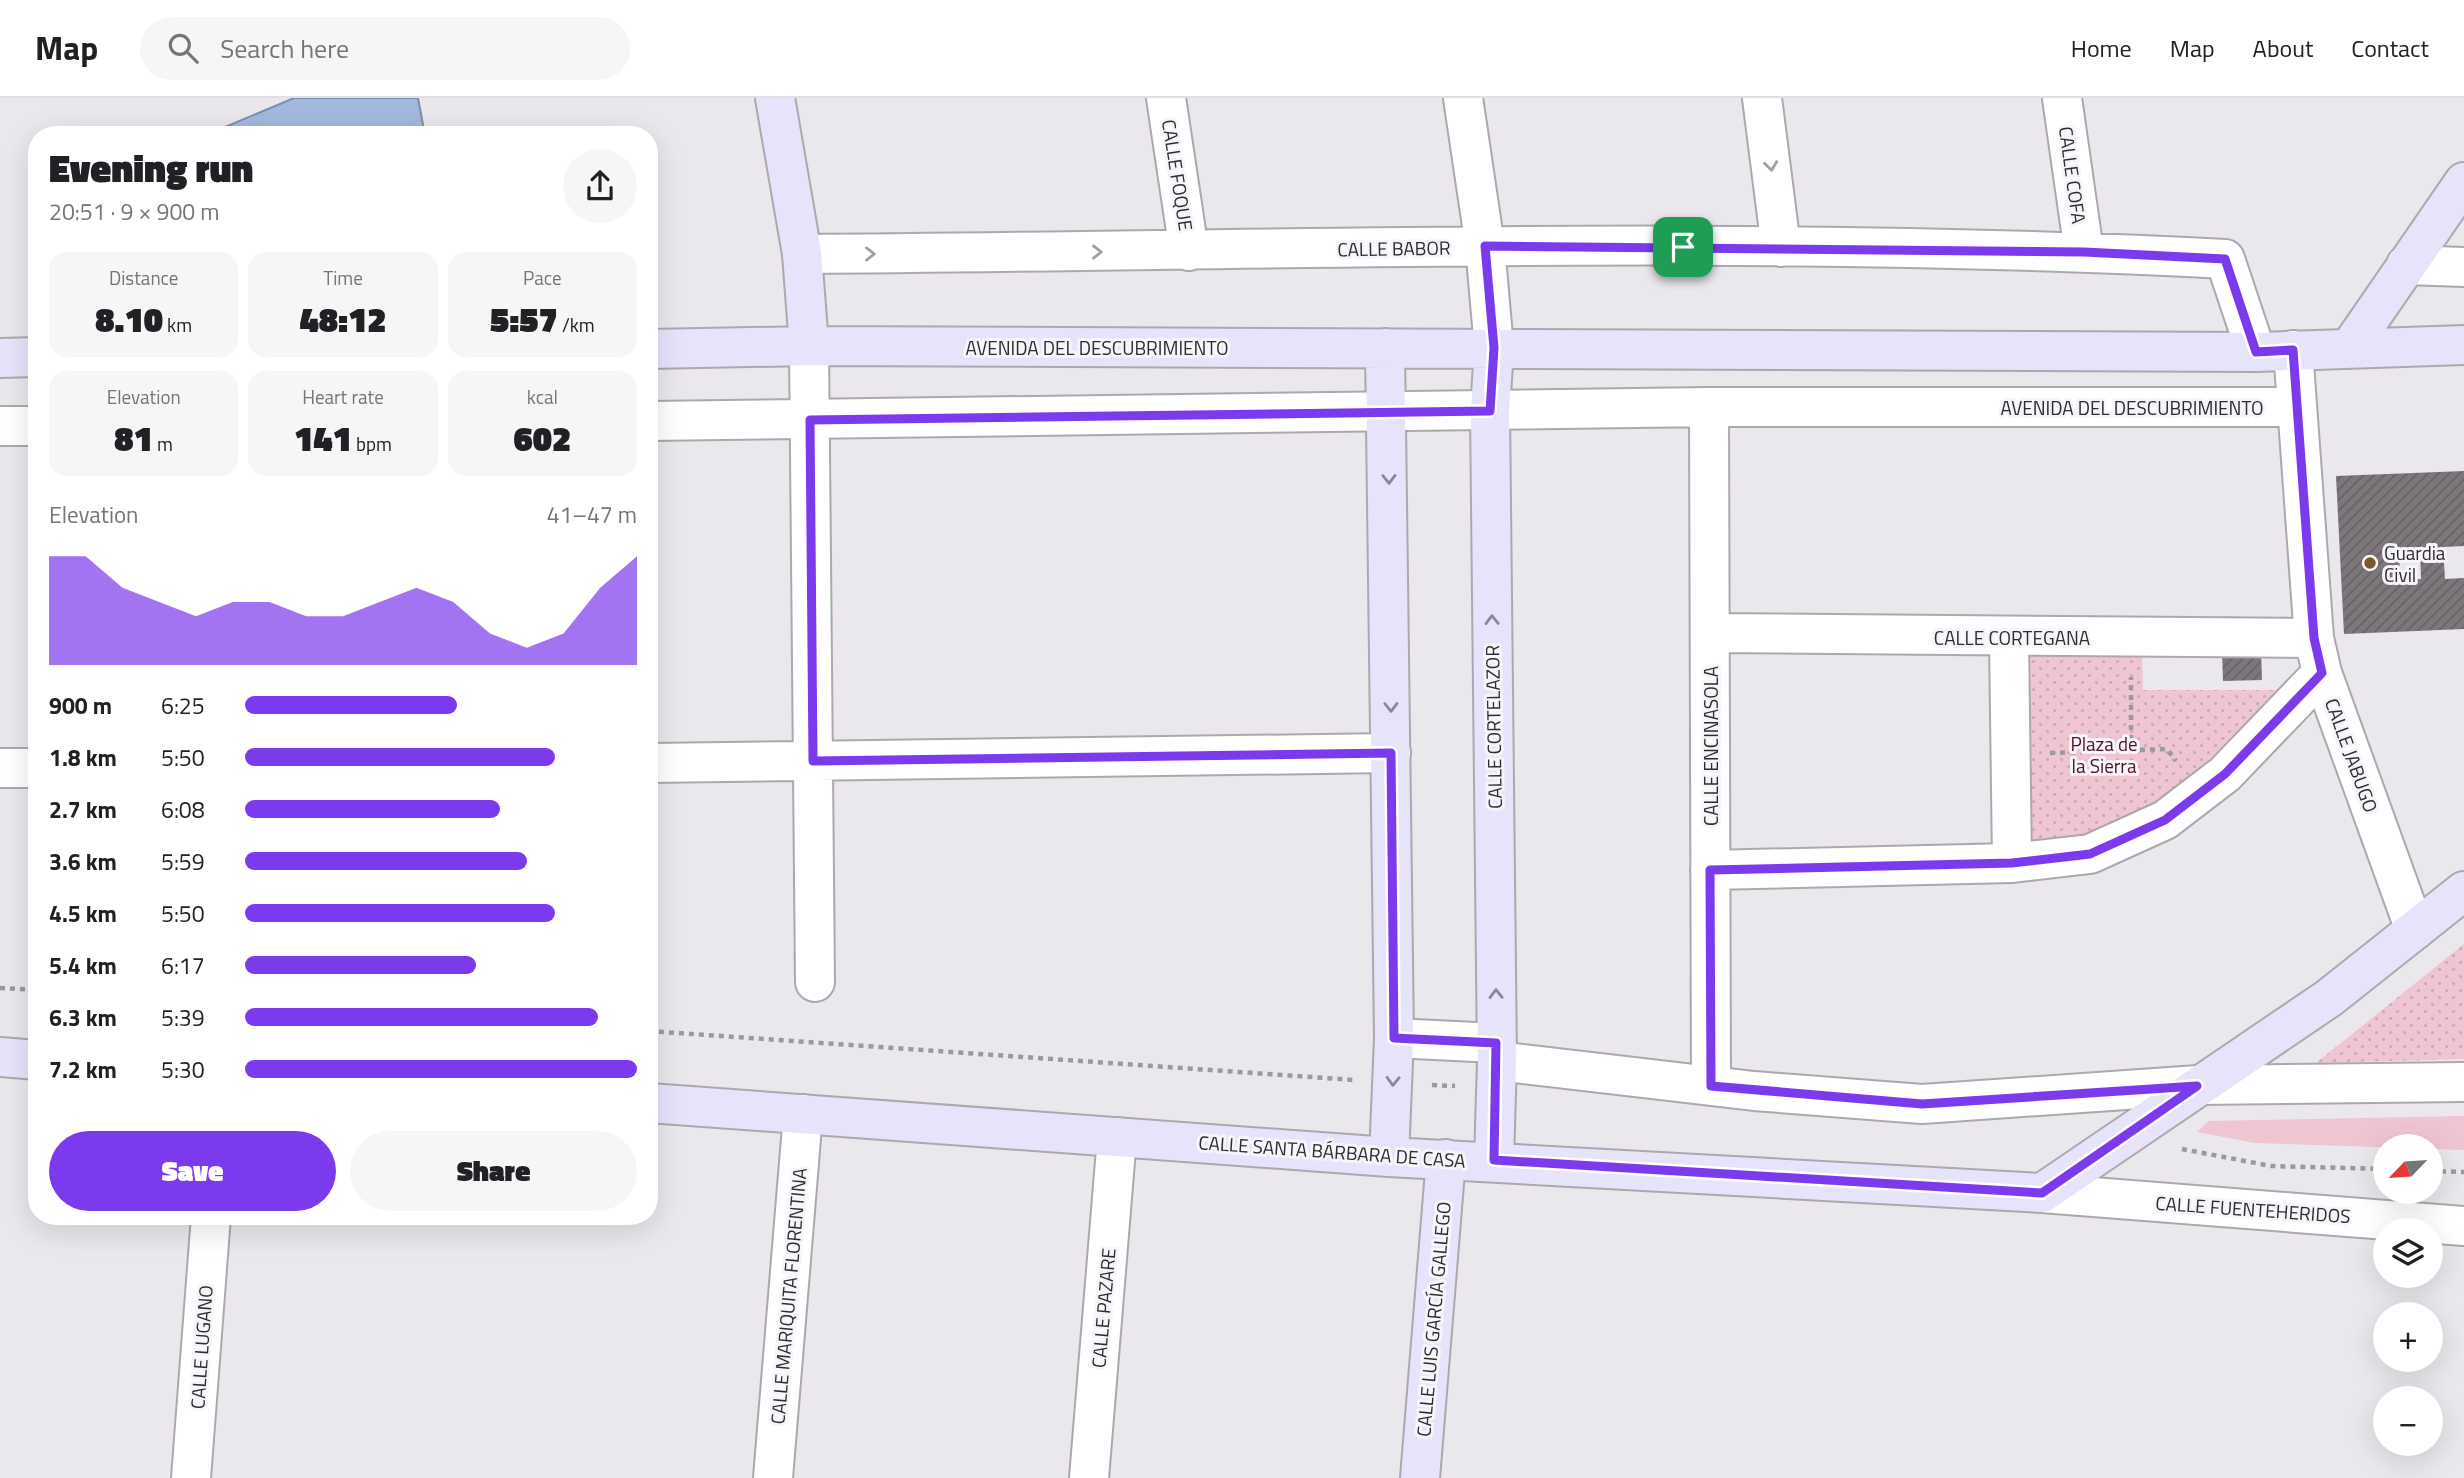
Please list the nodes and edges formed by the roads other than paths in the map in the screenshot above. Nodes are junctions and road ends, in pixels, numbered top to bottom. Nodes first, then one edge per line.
1 (775, 98) edge
2 (1166, 98) edge
3 (1463, 98) edge
4 (1762, 98) edge
5 (2062, 98) edge
6 (2464, 182) edge
7 (1485, 246) junction
8 (1781, 247) junction
9 (1189, 251) junction
10 (2084, 252) junction
11 (802, 254) junction
12 (2406, 265) junction
13 (2464, 267) edge
14 (2464, 345) edge
15 (809, 346) junction
16 (1385, 348) junction
17 (1494, 348) junction
18 (658, 349) edge
19 (2349, 349) junction
20 (2275, 351) junction
21 (0, 358) edge
22 (28, 358) edge
23 (1709, 407) junction
24 (2297, 407) junction
25 (1388, 411) junction
26 (1490, 411) junction
27 (810, 420) junction
28 (658, 421) edge
29 (0, 426) edge
30 (28, 426) edge
31 (1710, 633) junction
32 (2010, 638) junction
33 (2318, 655) junction
34 (1391, 753) junction
35 (813, 761) junction
36 (658, 763) edge
37 (0, 768) edge
38 (28, 768) edge
39 (2012, 863) junction
40 (1710, 870) junction
41 (2464, 891) edge
42 (2415, 930) junction
43 (815, 982) dead end
44 (1394, 1038) junction
45 (1496, 1052) junction
46 (0, 1057) edge
47 (28, 1059) edge
48 (2464, 1082) edge
49 (1711, 1086) junction
50 (2197, 1086) junction
51 (658, 1104) edge
52 (803, 1114) junction
53 (1117, 1137) junction
54 (1389, 1157) junction
55 (1446, 1159) junction
56 (1494, 1160) junction
57 (2042, 1193) junction
58 (210, 1225) edge
59 (2464, 1226) edge
60 (191, 1478) edge
61 (773, 1478) edge
62 (1089, 1478) edge
63 (1420, 1478) edge

1 - 11 street
2 - 9 street, CALLE FOQUE
3 - 7 street
4 -> 8 street
5 - 10 street, CALLE COFA
6 - 12 street
7 - 8 street, CALLE BABOR
7 - 9 street, CALLE BABOR
7 - 17 street
8 - 10 street, CALLE BABOR
11 -> 9 street, CALLE BABOR
10 - 20 street, CALLE BABOR
11 - 15 street
12 - 13 street
12 - 19 street
14 - 19 street, AVENIDA DEL DESCUBRIMIENTO
15 - 16 street, AVENIDA DEL DESCUBRIMIENTO
15 - 18 street, AVENIDA DEL DESCUBRIMIENTO
15 - 27 street
16 - 17 street, AVENIDA DEL DESCUBRIMIENTO
16 - 25 street
17 - 20 street, AVENIDA DEL DESCUBRIMIENTO
17 - 26 street
19 - 20 street, AVENIDA DEL DESCUBRIMIENTO
20 - 24 street
21 - 22 street
23 - 24 street, AVENIDA DEL DESCUBRIMIENTO
23 - 26 street, AVENIDA DEL DESCUBRIMIENTO
23 - 31 street, CALLE ENCINASOLA
24 - 33 street, CALLE JABUGO
25 - 26 street, AVENIDA DEL DESCUBRIMIENTO
25 - 27 street, AVENIDA DEL DESCUBRIMIENTO
25 -> 34 street
45 -> 26 street, CALLE CORTELAZOR
27 - 28 street, AVENIDA DEL DESCUBRIMIENTO
27 - 35 street
29 - 30 street
31 - 32 street, CALLE CORTEGANA
31 - 40 street, CALLE ENCINASOLA
32 - 33 street, CALLE CORTEGANA
32 - 39 street
33 - 39 street
33 - 42 street, CALLE JABUGO
34 - 35 street
34 - 44 street
35 - 36 street
35 - 43 street
37 - 38 street
39 - 40 street
40 - 49 street, CALLE ENCINASOLA
41 - 42 street
42 - 50 street
44 - 45 street
44 -> 54 street
45 - 49 street
45 - 56 street, CALLE CORTELAZOR
46 - 47 street
48 - 50 street
49 - 50 street
50 - 57 street
51 - 52 street, CALLE SANTA BÁRBARA DE CASA
52 - 53 street, CALLE SANTA BÁRBARA DE CASA
52 - 61 street, CALLE MARIQUITA FLORENTINA
53 - 54 street, CALLE SANTA BÁRBARA DE CASA
53 - 62 street, CALLE PAZARE
54 - 55 street, CALLE SANTA BÁRBARA DE CASA
55 - 56 street, CALLE SANTA BÁRBARA DE CASA
55 - 63 street, CALLE LUIS GARCÍA GALLEGO
56 - 57 street, CALLE SANTA BÁRBARA DE CASA
57 - 59 street, CALLE FUENTEHERIDOS
58 - 60 street, CALLE LUGANO

